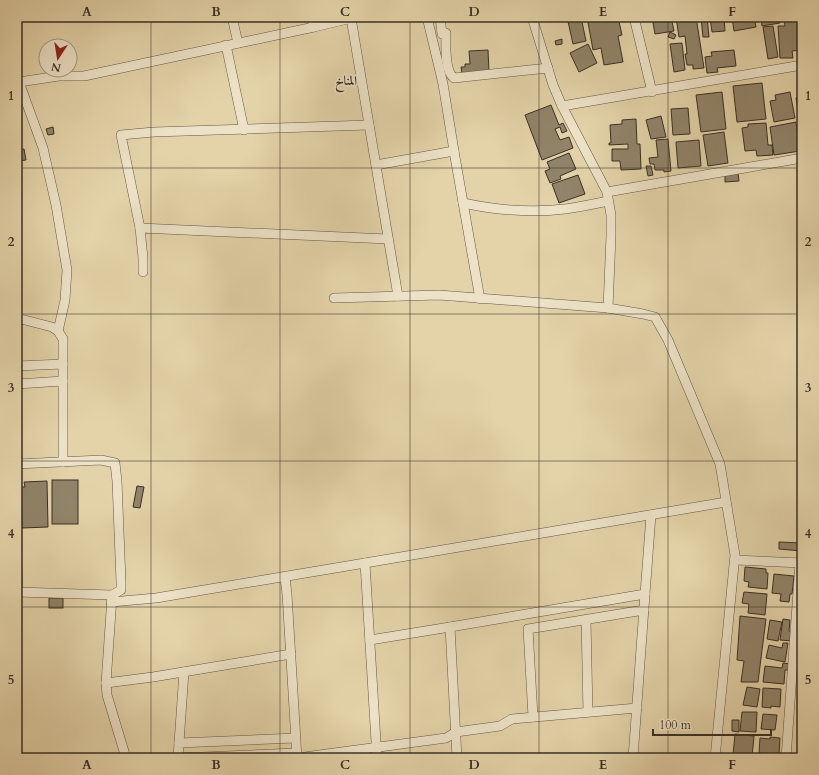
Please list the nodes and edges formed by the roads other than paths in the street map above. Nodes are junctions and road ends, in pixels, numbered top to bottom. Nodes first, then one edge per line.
1 (232, 17) edge
2 (312, 17) edge
3 (427, 17) edge
4 (440, 17) edge
5 (532, 17) edge
6 (634, 17) edge
7 (353, 18) edge
8 (314, 26) junction
9 (238, 43) junction
10 (226, 45) junction
11 (802, 65) edge
12 (548, 68) junction
13 (18, 80) edge
14 (652, 92) junction
15 (562, 106) junction
16 (369, 125) junction
17 (244, 130) junction
18 (454, 151) junction
19 (802, 158) edge
20 (376, 165) junction
21 (608, 197) junction
22 (463, 203) junction
23 (140, 228) junction
24 (388, 239) junction
25 (143, 272) dead end
26 (398, 296) junction
27 (334, 298) dead end
28 (480, 299) junction
29 (608, 308) junction
30 (17, 318) edge
31 (58, 331) junction
32 (63, 364) junction
33 (17, 366) edge
34 (63, 381) junction
35 (17, 384) edge
36 (63, 462) junction
37 (17, 464) edge
38 (726, 502) junction
39 (651, 515) junction
40 (734, 560) junction
41 (365, 563) junction
42 (801, 563) edge
43 (17, 566) edge
44 (285, 577) junction
45 (18, 592) edge
46 (645, 594) junction
47 (112, 598) junction
48 (644, 610) junction
49 (527, 614) junction
50 (586, 620) junction
51 (450, 627) junction
52 (528, 629) junction
53 (370, 640) junction
54 (291, 654) junction
55 (184, 672) junction
56 (106, 683) junction
57 (637, 708) junction
58 (588, 712) junction
59 (533, 717) junction
60 (456, 732) junction
61 (295, 738) junction
62 (179, 743) junction
63 (377, 747) junction
64 (297, 756) edge
65 (226, 757) edge
66 (126, 758) edge
67 (178, 758) edge
68 (377, 758) edge
69 (458, 758) edge
70 (633, 758) edge
71 (715, 758) edge
72 (786, 758) edge

1 - 9 street
2 - 8 street
3 - 18 street
4 - 12 street
5 - 12 street
6 - 14 street
7 - 8 street
7 - 16 street
8 - 9 street
9 - 10 street
10 - 13 street
10 - 17 street
11 - 14 street
12 - 15 street
13 - 31 street
14 - 15 street
15 - 21 street
16 - 17 street
16 - 20 street
17 - 23 street
18 - 20 street
18 - 22 street
19 - 21 street
20 - 24 street
21 - 22 street
21 - 29 street
22 - 28 street
23 - 24 street
23 - 25 street
24 - 26 street
26 - 27 street
26 - 28 street
28 - 29 street
29 - 38 street
30 - 31 street
31 - 32 street
32 - 33 street
32 - 34 street
34 - 35 street
34 - 36 street
36 - 37 street
36 - 47 street
38 - 39 street
38 - 40 street
39 - 41 street
39 - 46 street
40 - 42 street
40 - 71 street
41 - 44 street
41 - 53 street
42 - 72 street
43 - 45 street
44 - 47 street
44 - 54 street
45 - 47 street
46 - 48 street
46 - 49 street
47 - 56 street
48 - 50 street
48 - 57 street
49 - 51 street
49 - 52 street
50 - 52 street
50 - 58 street
51 - 53 street
51 - 60 street
52 - 59 street
53 - 63 street
54 - 55 street
54 - 61 street
55 - 56 street
55 - 62 street
56 - 66 street
57 - 58 street
57 - 70 street
58 - 59 street
59 - 60 street
60 - 63 street
60 - 69 street
61 - 62 street
61 - 64 street
62 - 67 street
63 - 64 street
63 - 68 street
64 - 65 street
65 - 67 street

